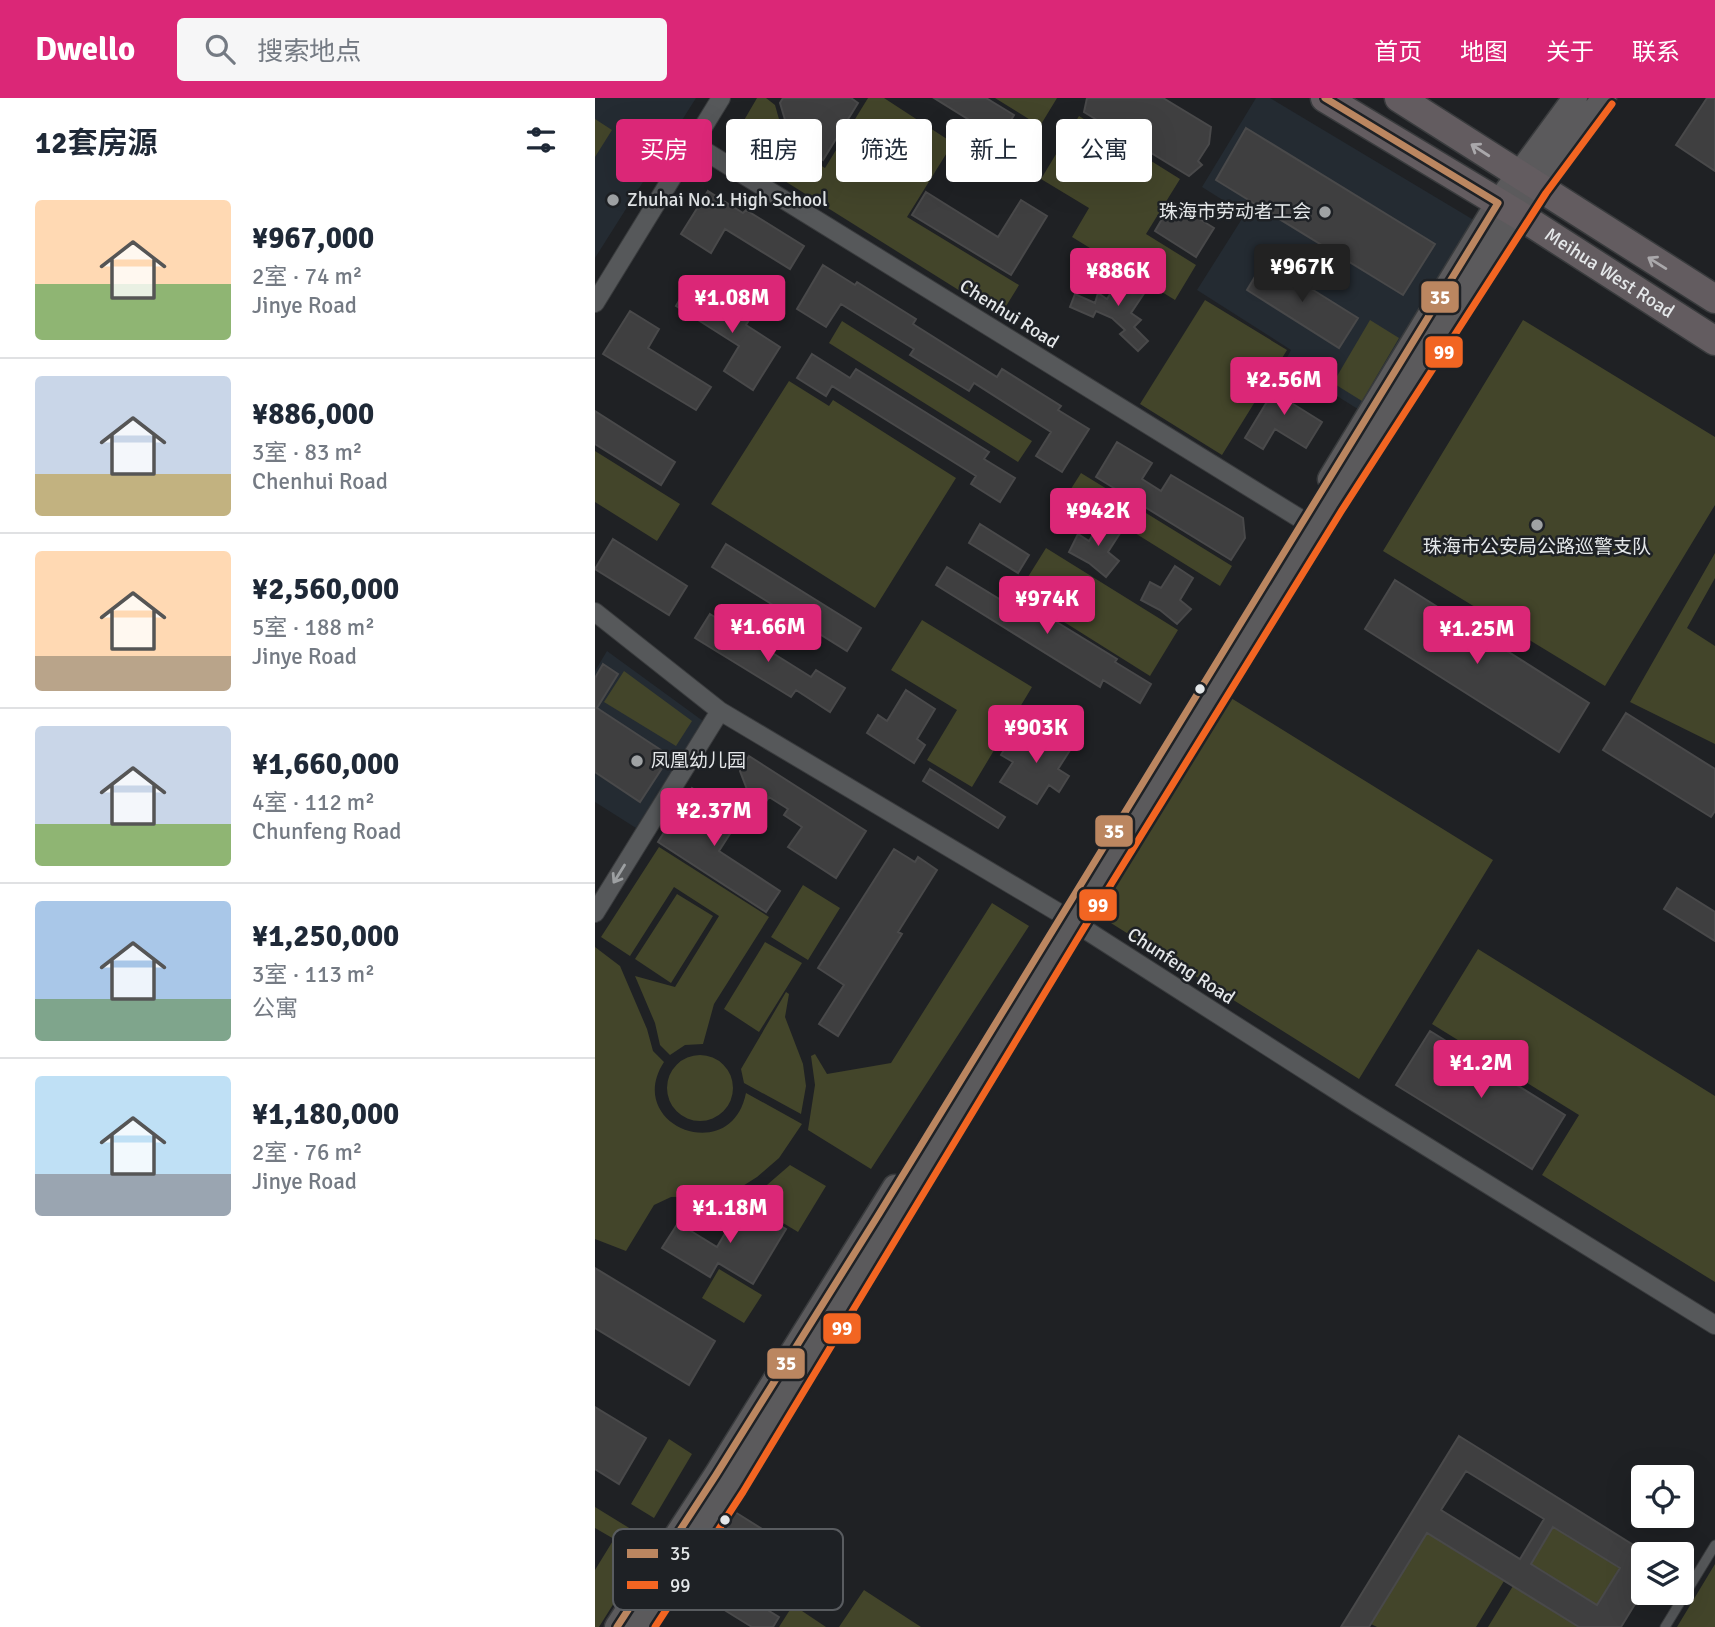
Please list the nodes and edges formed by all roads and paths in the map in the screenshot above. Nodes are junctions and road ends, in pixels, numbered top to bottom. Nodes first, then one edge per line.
1 (721, 98) edge
2 (1325, 98) edge
3 (1399, 98) edge
4 (1574, 98) edge
5 (1604, 98) edge
6 (707, 119) edge
7 (712, 155) edge
8 (1527, 181) junction
9 (668, 182) edge
10 (1509, 209) junction
11 (1715, 299) edge
12 (595, 303) edge
13 (1715, 341) edge
14 (1304, 521) junction
15 (595, 612) edge
16 (720, 711) junction
17 (595, 913) edge
18 (1068, 918) junction
19 (1715, 1325) edge
20 (680, 1529) edge
21 (706, 1529) edge
22 (1715, 1545) edge
23 (628, 1610) edge
24 (653, 1610) edge
25 (617, 1627) edge
26 (642, 1627) edge
27 (1665, 1627) edge

1 - 6 street
2 - 10 main road, Meihua West Road
8 -> 3 main road, Meihua West Road
4 - 8 main road
5 - 8 main road
7 - 14 street, Chenhui Road
8 - 10 main road
11 -> 8 main road, Meihua West Road
9 - 12 street
10 - 13 main road, Meihua West Road
10 - 14 main road
10 - 18 main road
14 - 18 main road
15 - 16 street, Chunfeng Road
16 -> 17 street
16 - 18 street, Chunfeng Road
18 - 19 street, Chunfeng Road
18 - 20 main road
18 - 21 main road
22 - 27 lane
23 - 25 main road
24 - 26 main road

